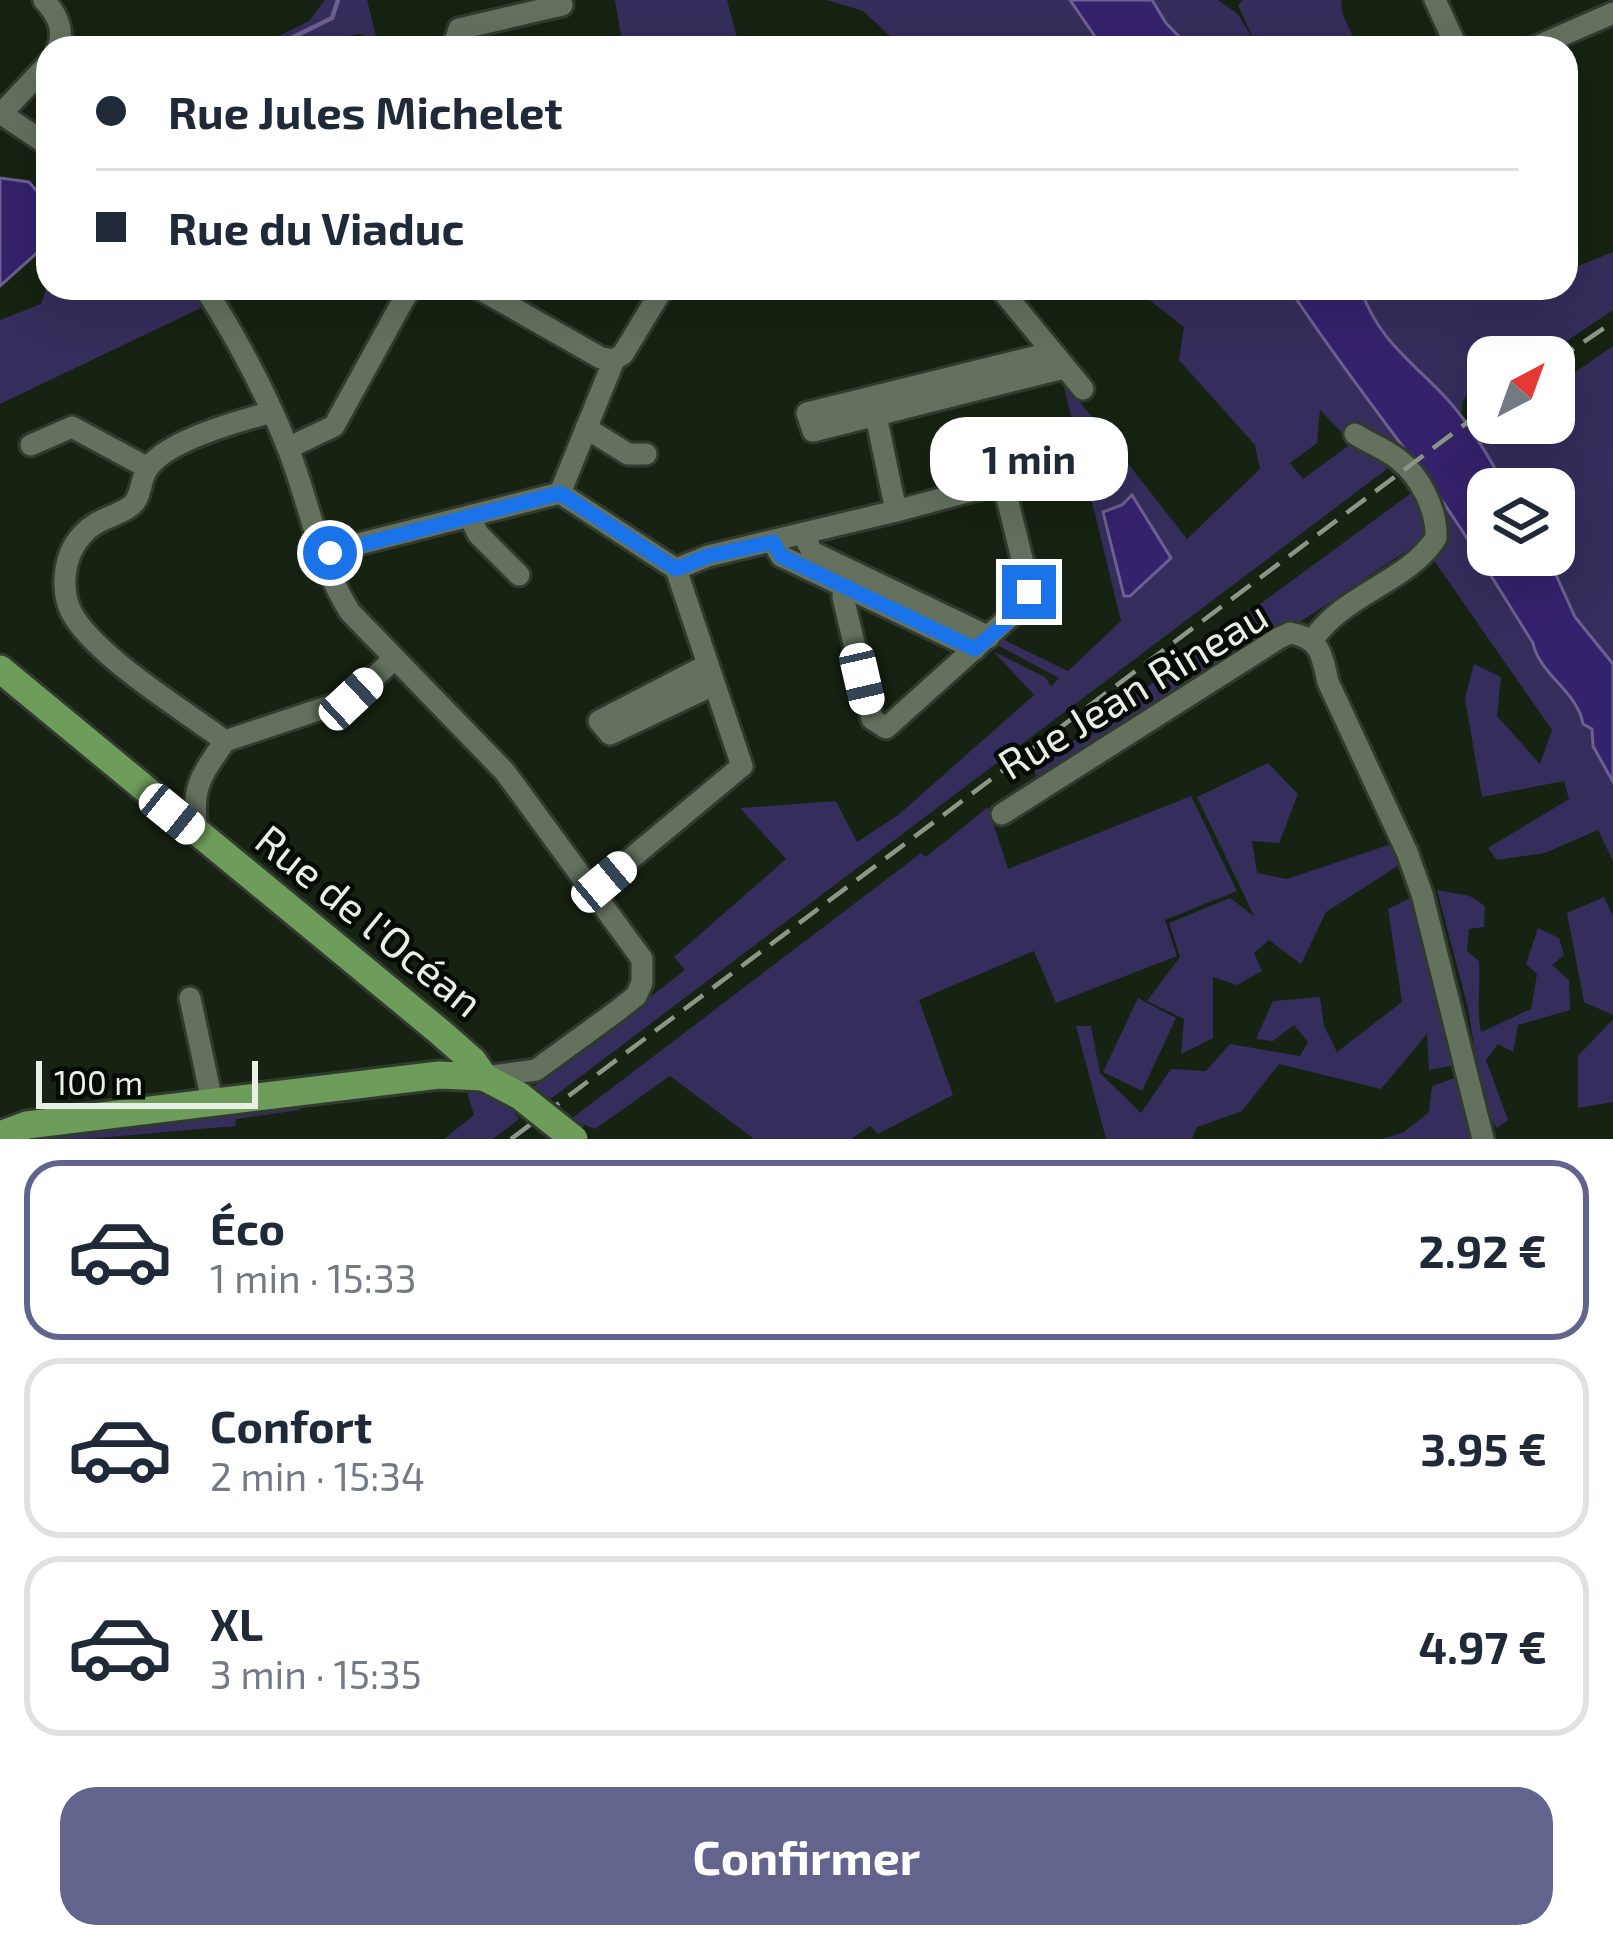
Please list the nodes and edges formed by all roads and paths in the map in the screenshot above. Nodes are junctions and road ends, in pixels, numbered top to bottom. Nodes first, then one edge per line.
1 (44, 0) edge
2 (562, 5) dead end
3 (1438, 7) edge
4 (1613, 13) edge
5 (61, 36) edge
6 (457, 36) edge
7 (1451, 36) edge
8 (1560, 36) edge
9 (36, 77) edge
10 (1, 113) edge
11 (36, 138) edge
12 (213, 300) edge
13 (403, 300) edge
14 (499, 300) edge
15 (656, 300) edge
16 (1010, 300) edge
17 (614, 360) junction
18 (1057, 360) junction
19 (1083, 389) dead end
20 (272, 412) junction
21 (586, 428) junction
22 (1355, 434) dead end
23 (32, 445) dead end
24 (288, 448) junction
25 (646, 454) dead end
26 (148, 468) junction
27 (560, 493) junction
28 (896, 511) junction
29 (470, 517) junction
30 (804, 535) junction
31 (773, 542) junction
32 (323, 554) junction
33 (676, 569) junction
34 (518, 575) dead end
35 (844, 587) junction
36 (1309, 638) junction
37 (982, 642) junction
38 (394, 659) junction
39 (0, 669) edge
40 (225, 741) junction
41 (1003, 814) dead end
42 (198, 834) junction
43 (593, 890) junction
44 (190, 998) dead end
45 (484, 1077) junction
46 (212, 1101) junction
47 (0, 1135) edge
48 (574, 1139) edge
49 (1483, 1139) edge

1 - 5 street
2 - 6 street
3 - 7 street
4 - 8 street
9 - 10 street
10 - 11 street
12 - 20 street
13 - 24 street
14 - 17 street
15 - 17 street
16 - 18 street
17 - 21 street
18 - 19 street
18 - 28 street
20 - 24 street
20 - 26 street
21 - 25 street
21 - 27 street
22 - 36 street
23 - 26 street
24 - 32 street
26 - 40 street
27 - 29 street
27 - 33 street
28 - 30 street
28 - 37 street
29 - 32 street
29 - 34 street
30 - 31 street
30 - 37 street
31 - 33 street
31 - 35 street
32 - 38 street
33 - 43 street
35 - 37 street
35 - 37 street
36 - 41 street, Rue Jean Rineau
36 - 49 street
38 - 40 street
38 - 43 street
39 - 42 main road, Rue de l'Océan
40 - 42 street
42 - 45 main road, Rue de l'Océan
43 - 45 street
44 - 46 street
45 - 46 main road
45 - 48 main road, Rue de l'Océan, bridge
46 - 47 main road

